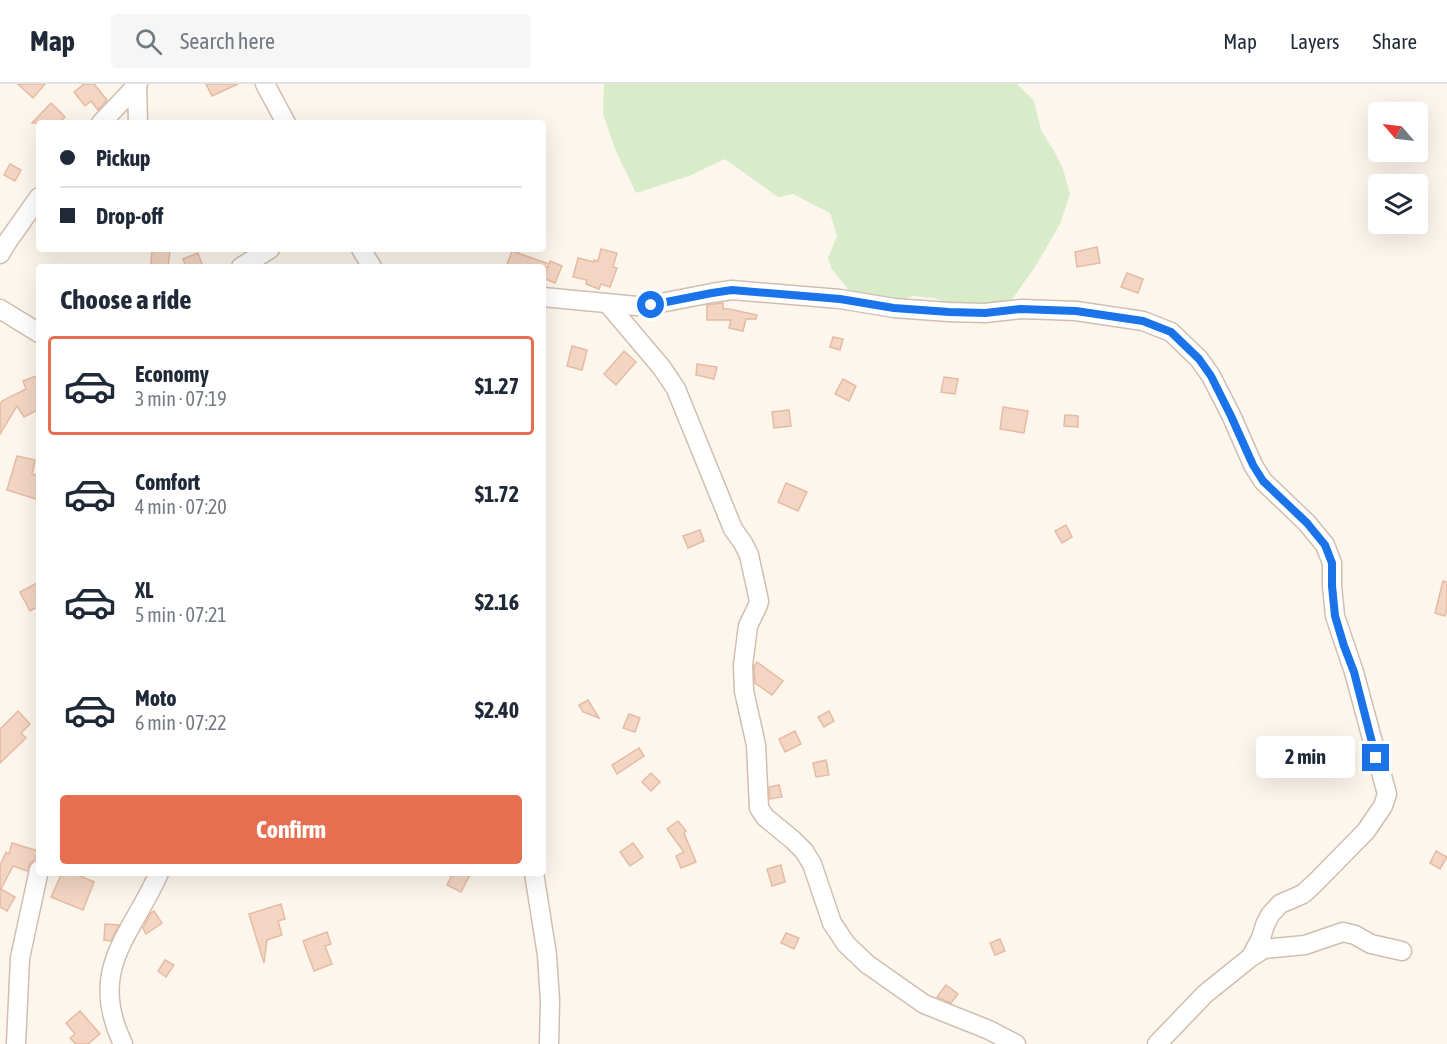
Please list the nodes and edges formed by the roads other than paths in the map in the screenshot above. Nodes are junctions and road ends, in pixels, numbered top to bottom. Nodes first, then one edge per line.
1 (265, 84) edge
2 (138, 85) edge
3 (104, 120) edge
4 (138, 120) edge
5 (284, 120) edge
6 (36, 201) edge
7 (265, 252) edge
8 (0, 254) edge
9 (246, 264) edge
10 (546, 297) edge
11 (608, 304) junction
12 (0, 309) edge
13 (36, 331) edge
14 (38, 876) edge
15 (157, 876) edge
16 (534, 876) edge
17 (1402, 951) dead end
18 (1251, 957) junction
19 (16, 1044) edge
20 (123, 1044) edge
21 (549, 1044) edge
22 (1016, 1044) edge
23 (1157, 1044) edge

1 - 5 street
2 - 3 street
2 - 4 street
6 - 8 street
7 - 9 street
10 - 11 street
11 - 18 street
11 - 22 street
12 - 13 street
14 - 19 street
15 - 20 street
16 - 21 street
17 - 18 street
18 - 23 street

